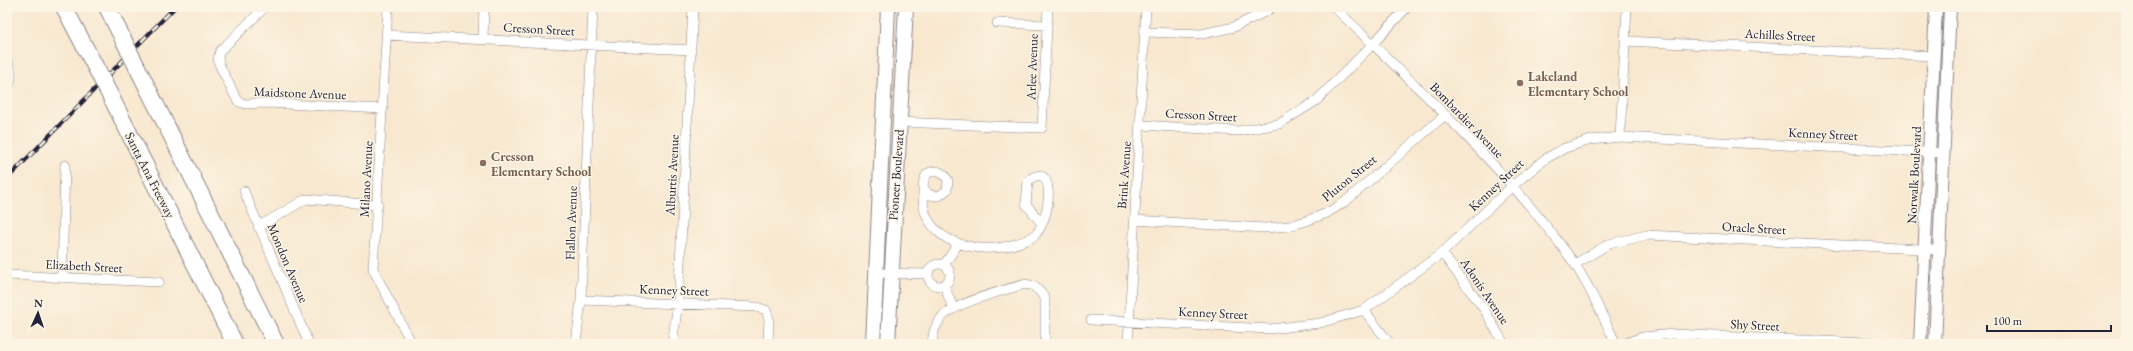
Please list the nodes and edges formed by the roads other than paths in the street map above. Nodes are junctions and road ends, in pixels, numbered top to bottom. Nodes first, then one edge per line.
1 (64, 7) edge
2 (108, 7) edge
3 (265, 7) edge
4 (388, 7) edge
5 (484, 7) edge
6 (593, 7) edge
7 (693, 7) edge
8 (888, 7) edge
9 (906, 7) edge
10 (1048, 7) edge
11 (1146, 7) edge
12 (1272, 7) edge
13 (1334, 7) edge
14 (1407, 7) edge
15 (1626, 7) edge
16 (1936, 7) edge
17 (1950, 7) edge
18 (997, 23) dead end
19 (1047, 25) junction
20 (1144, 32) junction
21 (386, 35) junction
22 (483, 39) junction
23 (1625, 41) junction
24 (1373, 44) junction
25 (591, 45) junction
26 (691, 50) junction
27 (1934, 56) junction
28 (7, 60) edge
29 (7, 87) edge
30 (383, 108) junction
31 (1445, 115) junction
32 (900, 122) junction
33 (1141, 125) junction
34 (1620, 137) junction
35 (1930, 152) junction
36 (1944, 153) junction
37 (65, 165) dead end
38 (1512, 186) junction
39 (923, 187) dead end
40 (244, 191) dead end
41 (378, 205) junction
42 (1134, 220) junction
43 (1042, 224) junction
44 (258, 227) junction
45 (958, 244) junction
46 (1924, 250) junction
47 (1939, 250) junction
48 (1442, 253) junction
49 (1575, 264) junction
50 (944, 265) junction
51 (876, 273) junction
52 (891, 273) junction
53 (928, 274) junction
54 (7, 275) edge
55 (62, 278) junction
56 (159, 282) dead end
57 (944, 285) junction
58 (581, 300) junction
59 (678, 303) junction
60 (953, 308) junction
61 (1364, 310) junction
62 (1091, 320) dead end
63 (1129, 322) junction
64 (235, 344) edge
65 (276, 344) edge
66 (308, 344) edge
67 (412, 344) edge
68 (576, 344) edge
69 (672, 344) edge
70 (768, 344) edge
71 (873, 344) edge
72 (888, 344) edge
73 (932, 344) edge
74 (1045, 344) edge
75 (1128, 344) edge
76 (1390, 344) edge
77 (1504, 344) edge
78 (1616, 344) edge
79 (1624, 344) edge
80 (1886, 344) edge
81 (1920, 344) edge
82 (1935, 344) edge

1 - 64 highway, Santa Ana Freeway, bridge
2 - 65 highway, bridge
3 - 30 street, Maidstone Avenue
4 - 21 street, Milano Avenue
5 - 22 street
6 - 25 street, Flallon Avenue
7 - 26 street, Alburtis Avenue
8 - 51 main road, Pioneer Boulevard
9 - 32 main road, Pioneer Boulevard
10 - 19 street, Arlee Avenue
11 - 20 street, Brink Avenue
12 - 20 street
13 - 24 street, Bombardier Avenue
14 - 24 street, Cresson Street
15 - 23 street
16 - 27 main road, Norwalk Boulevard
17 - 36 main road
18 - 19 street
19 - 32 street, Arlee Avenue
20 - 33 street, Brink Avenue
21 - 22 street, Cresson Street
21 - 30 street, Milano Avenue
22 - 25 street, Cresson Street
23 - 27 street, Achilles Street
23 - 34 street
24 - 31 street, Bombardier Avenue
24 - 33 street, Cresson Street
25 - 26 street, Cresson Street
25 - 58 street, Flallon Avenue
26 - 59 street, Alburtis Avenue
27 - 35 main road, Norwalk Boulevard
28 - 29 street
30 - 41 street, Milano Avenue
31 - 38 street, Bombardier Avenue
31 - 42 street, Pluton Street
32 - 52 main road, Pioneer Boulevard
33 - 42 street, Brink Avenue
34 - 35 street, Kenney Street
34 - 38 street, Kenney Street
35 - 36 street, Kenney Street
35 - 46 main road, Norwalk Boulevard
36 - 47 main road
37 - 55 street
38 - 48 street, Kenney Street
38 - 49 street, Bombardier Avenue
39 - 45 street
40 - 44 street, Mondon Avenue
41 - 44 street
41 - 67 street, Milano Avenue
42 - 63 street, Brink Avenue
43 - 43 street
43 - 45 street
44 - 66 street, Mondon Avenue
45 - 50 street
46 - 47 street, Oracle Street
46 - 49 street, Oracle Street
46 - 81 main road, Norwalk Boulevard
47 - 82 main road
48 - 61 street, Kenney Street
48 - 77 street, Adonis Avenue
49 - 78 street, Bombardier Avenue
50 - 53 street
50 - 57 street
51 - 52 street
51 - 71 main road, Pioneer Boulevard
52 - 53 street
52 - 72 main road, Pioneer Boulevard
53 - 57 street
54 - 55 street, Elizabeth Street
55 - 56 street, Elizabeth Street
57 - 60 street
58 - 59 street, Kenney Street
58 - 68 street, Flallon Avenue
59 - 69 street, Alburtis Avenue
59 - 70 street, Kenney Street
60 - 73 street
60 - 74 street
61 - 63 street, Kenney Street
61 - 76 street
62 - 63 street, Kenney Street
63 - 75 street, Brink Avenue
79 - 80 street, Shy Street

